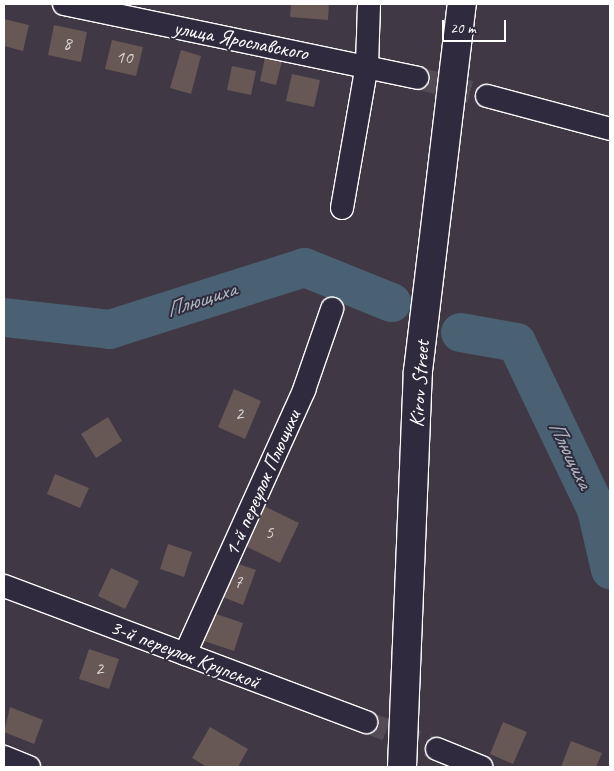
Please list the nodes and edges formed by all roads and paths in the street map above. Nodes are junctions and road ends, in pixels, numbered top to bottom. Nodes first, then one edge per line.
1 (64, 4) edge
2 (369, 4) edge
3 (462, 4) edge
4 (367, 65) junction
5 (417, 78) tunnel mouth
6 (487, 96) tunnel mouth
7 (610, 129) edge
8 (342, 208) dead end
9 (332, 309) dead end
10 (4, 586) edge
11 (185, 654) junction
12 (366, 722) tunnel mouth
13 (437, 749) tunnel mouth
14 (4, 757) edge
15 (29, 767) edge
16 (402, 767) edge
17 (481, 767) edge

1 - 4 street, улица Ярославского
2 - 4 street
3 - 16 main road, Kirov Street, bridge
4 - 5 street, улица Ярославского
4 - 8 street
6 - 7 street
9 - 11 street, 1-й переулок Плющихи
10 - 11 street, 3-й переулок Крупской
11 - 12 street, 3-й переулок Крупской
13 - 17 street
14 - 15 street

